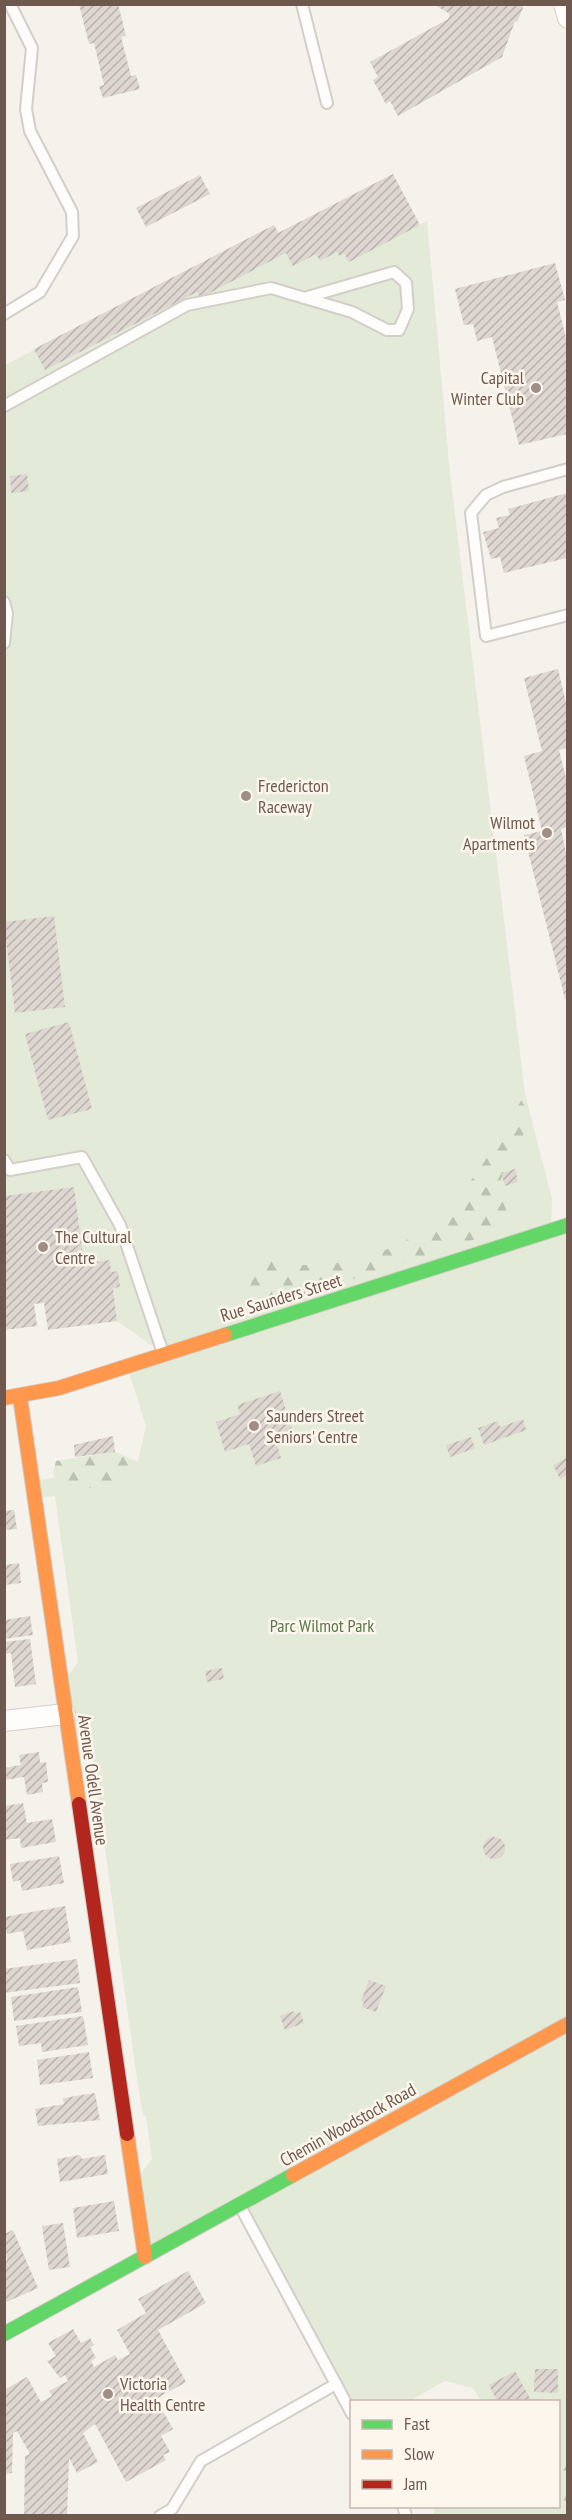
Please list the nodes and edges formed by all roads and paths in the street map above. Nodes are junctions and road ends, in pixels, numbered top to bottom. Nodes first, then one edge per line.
1 (10, 4) edge
2 (302, 4) edge
3 (564, 4) edge
4 (567, 18) edge
5 (327, 103) dead end
6 (304, 298) junction
7 (4, 314) edge
8 (4, 406) edge
9 (567, 469) edge
10 (4, 602) edge
11 (567, 615) edge
12 (5, 624) edge
13 (4, 643) edge
14 (4, 1160) edge
15 (567, 1225) edge
16 (164, 1353) junction
17 (20, 1396) junction
18 (4, 1398) edge
19 (65, 1714) junction
20 (4, 1721) edge
21 (567, 2024) edge
22 (240, 2206) junction
23 (145, 2258) junction
24 (4, 2334) edge
25 (336, 2384) junction
26 (350, 2412) edge
27 (160, 2516) edge

1 - 7 lane
2 - 5 lane
3 - 4 street
6 - 6 lane
6 - 8 lane
9 - 11 lane
10 - 12 lane
12 - 13 lane
14 - 16 lane
15 - 16 street, Rue Saunders Street
16 - 17 street, Rue Saunders Street
17 - 18 street, Rue Saunders Street
17 - 19 street, Avenue Odell Avenue
19 - 20 street
19 - 23 street, Avenue Odell Avenue
21 - 22 street, Chemin Woodstock Road
22 - 23 street, Chemin Woodstock Road
22 - 25 lane
23 - 24 street, Chemin Woodstock Road
25 - 26 lane
25 - 27 lane

